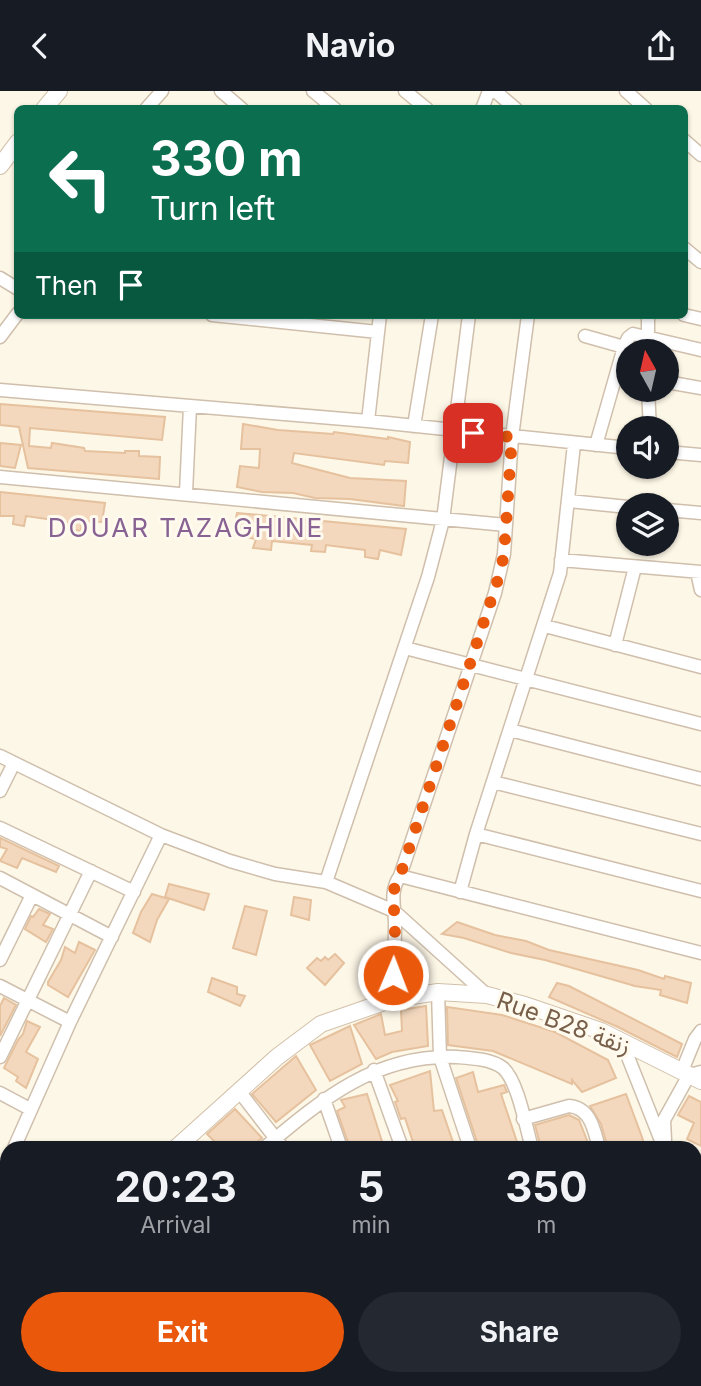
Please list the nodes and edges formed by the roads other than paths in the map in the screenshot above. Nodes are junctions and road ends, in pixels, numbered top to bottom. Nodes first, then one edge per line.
1 (59, 91) edge
2 (163, 91) edge
3 (221, 91) edge
4 (313, 91) edge
5 (405, 91) edge
6 (495, 91) edge
7 (626, 91) edge
8 (47, 105) edge
9 (150, 105) edge
10 (237, 105) edge
11 (330, 105) edge
12 (422, 105) edge
13 (511, 105) edge
14 (642, 105) edge
15 (14, 147) edge
16 (0, 166) edge
17 (14, 318) edge
18 (251, 319) edge
19 (380, 319) edge
20 (431, 319) edge
21 (468, 319) edge
22 (528, 319) edge
23 (648, 319) edge
24 (378, 332) junction
25 (586, 336) dead end
26 (648, 336) junction
27 (0, 337) edge
28 (629, 339) edge
29 (616, 349) edge
30 (701, 350) edge
31 (616, 376) edge
32 (679, 384) edge
33 (701, 388) edge
34 (0, 390) edge
35 (190, 406) junction
36 (368, 421) junction
37 (414, 426) junction
38 (454, 431) junction
39 (512, 437) junction
40 (574, 444) junction
41 (596, 445) junction
42 (616, 448) edge
43 (679, 453) edge
44 (701, 455) edge
45 (0, 477) edge
46 (186, 493) junction
47 (569, 501) junction
48 (616, 506) edge
49 (679, 511) edge
50 (701, 513) edge
51 (443, 520) junction
52 (506, 525) junction
53 (561, 560) junction
54 (635, 567) junction
55 (699, 572) edge
56 (701, 590) edge
57 (545, 627) junction
58 (615, 645) junction
59 (405, 648) junction
60 (471, 666) junction
61 (701, 667) edge
62 (526, 678) junction
63 (701, 725) edge
64 (510, 730) junction
65 (0, 756) edge
66 (14, 763) junction
67 (701, 779) edge
68 (493, 782) junction
69 (0, 791) edge
70 (0, 828) edge
71 (476, 834) junction
72 (701, 834) edge
73 (161, 835) junction
74 (91, 871) junction
75 (400, 876) junction
76 (0, 878) edge
77 (326, 882) junction
78 (701, 891) edge
79 (134, 892) junction
80 (460, 892) junction
81 (32, 895) junction
82 (394, 911) junction
83 (70, 915) junction
84 (113, 937) junction
85 (701, 953) edge
86 (0, 960) edge
87 (0, 986) edge
88 (438, 992) junction
89 (487, 995) junction
90 (27, 999) junction
91 (393, 999) junction
92 (70, 1021) junction
93 (701, 1031) edge
94 (622, 1041) junction
95 (440, 1056) junction
96 (0, 1057) edge
97 (374, 1070) junction
98 (693, 1075) edge
99 (239, 1091) junction
100 (0, 1093) edge
101 (324, 1099) junction
102 (30, 1109) junction
103 (523, 1119) junction
104 (17, 1141) edge
105 (184, 1141) edge
106 (277, 1141) edge
107 (281, 1141) edge
108 (339, 1141) edge
109 (399, 1141) edge
110 (468, 1141) edge
111 (530, 1141) edge
112 (596, 1141) edge
113 (662, 1141) edge
114 (664, 1141) edge

1 - 8 street
2 - 9 street
3 - 10 street
4 - 11 street
5 - 12 street
6 - 13 street
7 - 14 street
15 - 16 street
17 - 27 street
18 - 24 street
19 - 24 street
20 - 37 street
21 - 38 street
22 - 39 street
23 - 26 street
24 - 36 street
25 - 29 street
26 - 28 street
26 - 30 street
31 - 41 street
32 - 33 street
34 - 35 street
35 - 36 street
35 - 46 street
36 - 37 street
37 - 38 street
38 - 39 street
38 - 51 street
39 - 40 street
39 - 52 street
40 - 41 street
40 - 47 street
41 - 42 street
43 - 44 street
45 - 46 street
46 - 51 street
47 - 48 street
47 - 53 street
49 - 50 street
51 - 52 street
51 - 59 street
52 - 60 street
53 - 54 street
53 - 57 street
54 - 55 street
54 - 58 street
55 - 56 street
57 - 58 street
57 - 62 street
58 - 61 street
59 - 60 street
59 - 77 street
60 - 62 street
60 - 75 street
62 - 63 street
62 - 64 street
64 - 67 street
64 - 68 street
65 - 66 street
66 - 69 street
66 - 73 street
68 - 71 street
68 - 72 street
70 - 74 street
71 - 78 street
71 - 80 street
73 - 77 street
73 - 79 street
74 - 79 street
74 - 83 street
75 - 80 street
75 - 82 street
76 - 81 street
77 - 82 street
79 - 84 street
80 - 85 street
81 - 83 street
81 - 86 street
82 - 89 street
82 - 91 street
83 - 84 street
83 - 90 street
84 - 92 street
87 - 90 street
88 - 89 street, Rue B28 زنقة
88 - 91 street, Rue B28 زنقة
88 - 95 street
89 - 94 street, Rue B28 زنقة
90 - 92 street
90 - 96 street
91 - 99 street, Rue B28 زنقة
92 - 102 street
93 - 98 street
94 - 98 street, Rue B28 زنقة
94 - 113 street
95 - 97 street
95 - 103 street
95 - 110 street
97 - 101 street
97 - 109 street
98 - 114 street
99 - 105 street, Rue B28 زنقة
99 - 106 street
100 - 102 street
101 - 107 street
101 - 108 street
102 - 104 street
103 - 111 street
103 - 112 street

